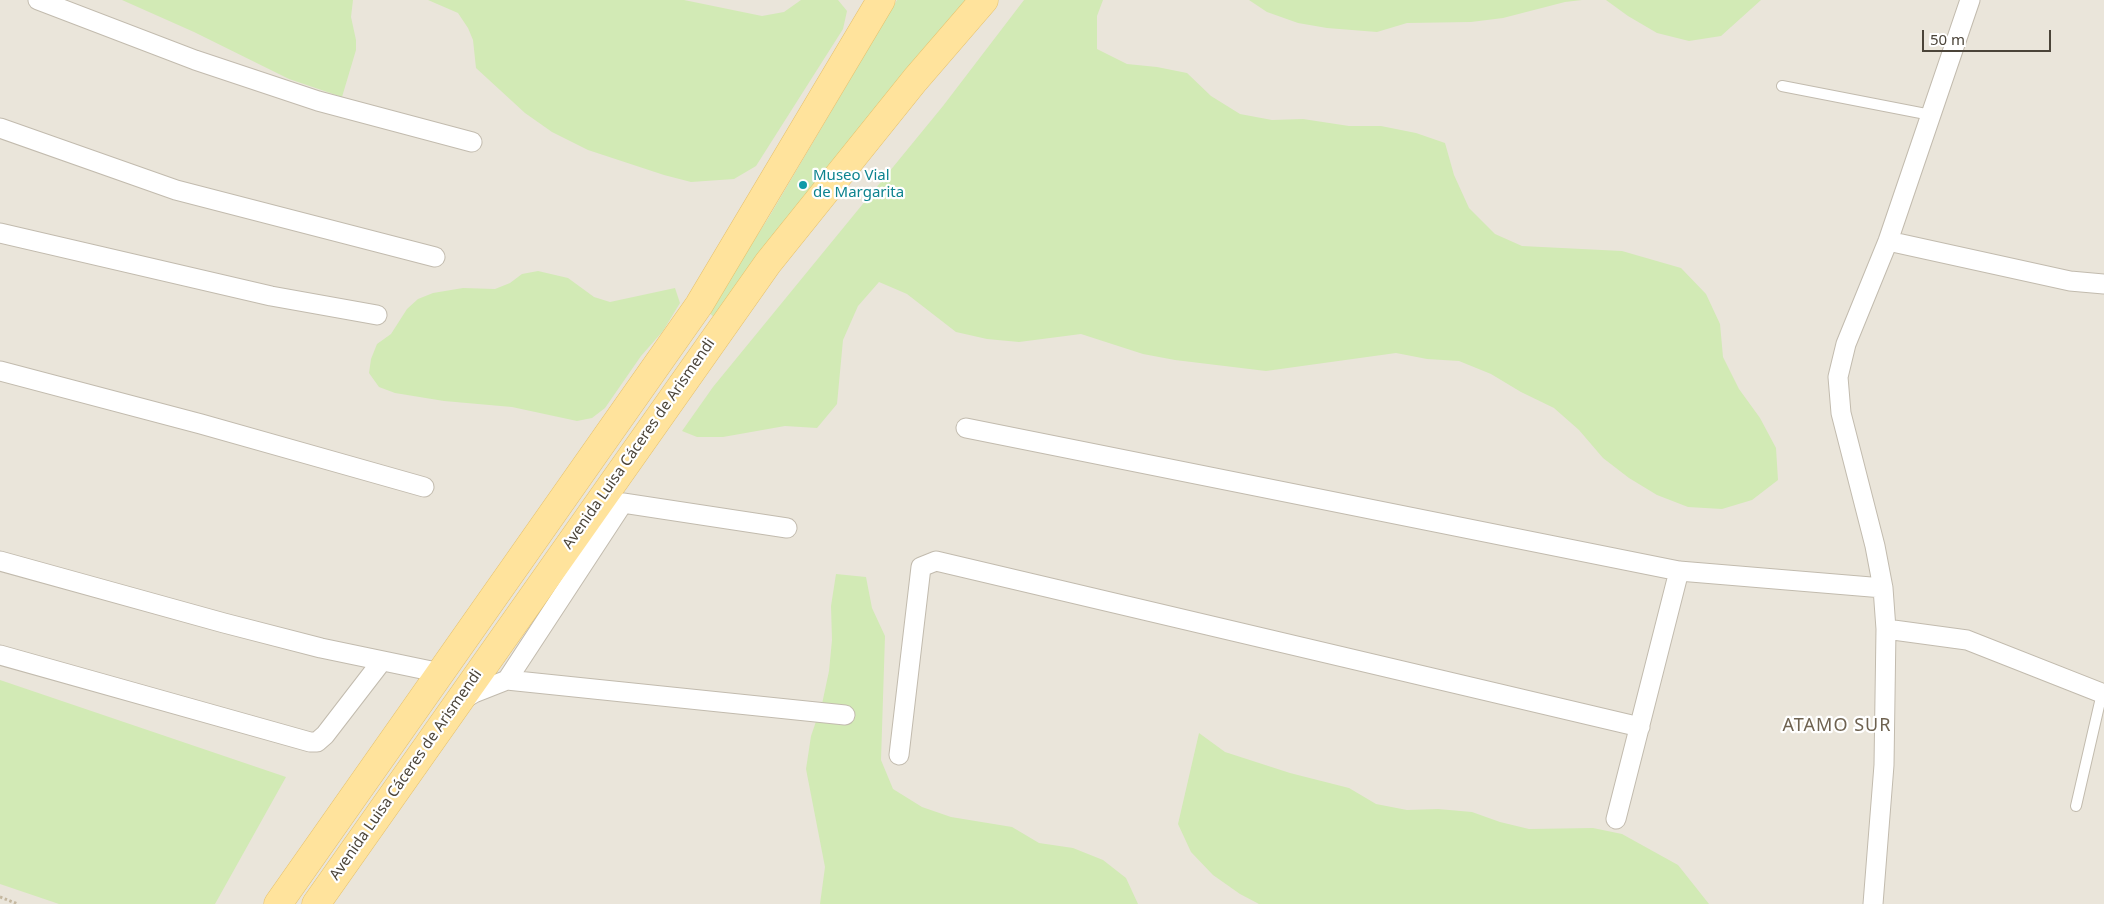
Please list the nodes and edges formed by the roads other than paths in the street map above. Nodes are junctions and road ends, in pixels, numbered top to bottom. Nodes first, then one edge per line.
1 (38, 0) edge
2 (881, 0) edge
3 (984, 0) edge
4 (1970, 0) edge
5 (1782, 86) dead end
6 (1931, 115) junction
7 (0, 128) edge
8 (472, 142) dead end
9 (0, 233) edge
10 (1888, 241) junction
11 (435, 257) dead end
12 (2104, 284) edge
13 (377, 315) dead end
14 (0, 371) edge
15 (966, 428) dead end
16 (424, 487) dead end
17 (787, 528) dead end
18 (0, 561) edge
19 (1679, 571) junction
20 (1883, 588) junction
21 (1886, 629) junction
22 (0, 656) edge
23 (382, 661) junction
24 (441, 673) junction
25 (507, 680) junction
26 (2103, 693) edge
27 (456, 704) junction
28 (845, 715) dead end
29 (1640, 727) junction
30 (899, 755) dead end
31 (2076, 806) dead end
32 (1616, 819) dead end
33 (278, 904) edge
34 (316, 904) edge
35 (1873, 904) edge

1 - 8 street
2 - 24 main road, Avenida Luisa Cáceres de Arismendi
3 - 27 main road, Avenida Luisa Cáceres de Arismendi
4 - 6 street
5 - 6 lane
6 - 10 street
7 - 11 street
9 - 13 street
10 - 12 street
10 - 20 street
14 - 16 street
15 - 19 street
17 - 25 street
18 - 23 street
19 - 20 street
19 - 29 street
20 - 21 street
21 - 26 street
21 - 35 street
22 - 23 street
23 - 24 street
24 - 33 main road, Avenida Luisa Cáceres de Arismendi
25 - 27 street
25 - 28 street
26 - 31 lane
27 - 34 main road, Avenida Luisa Cáceres de Arismendi
29 - 30 street
29 - 32 street

